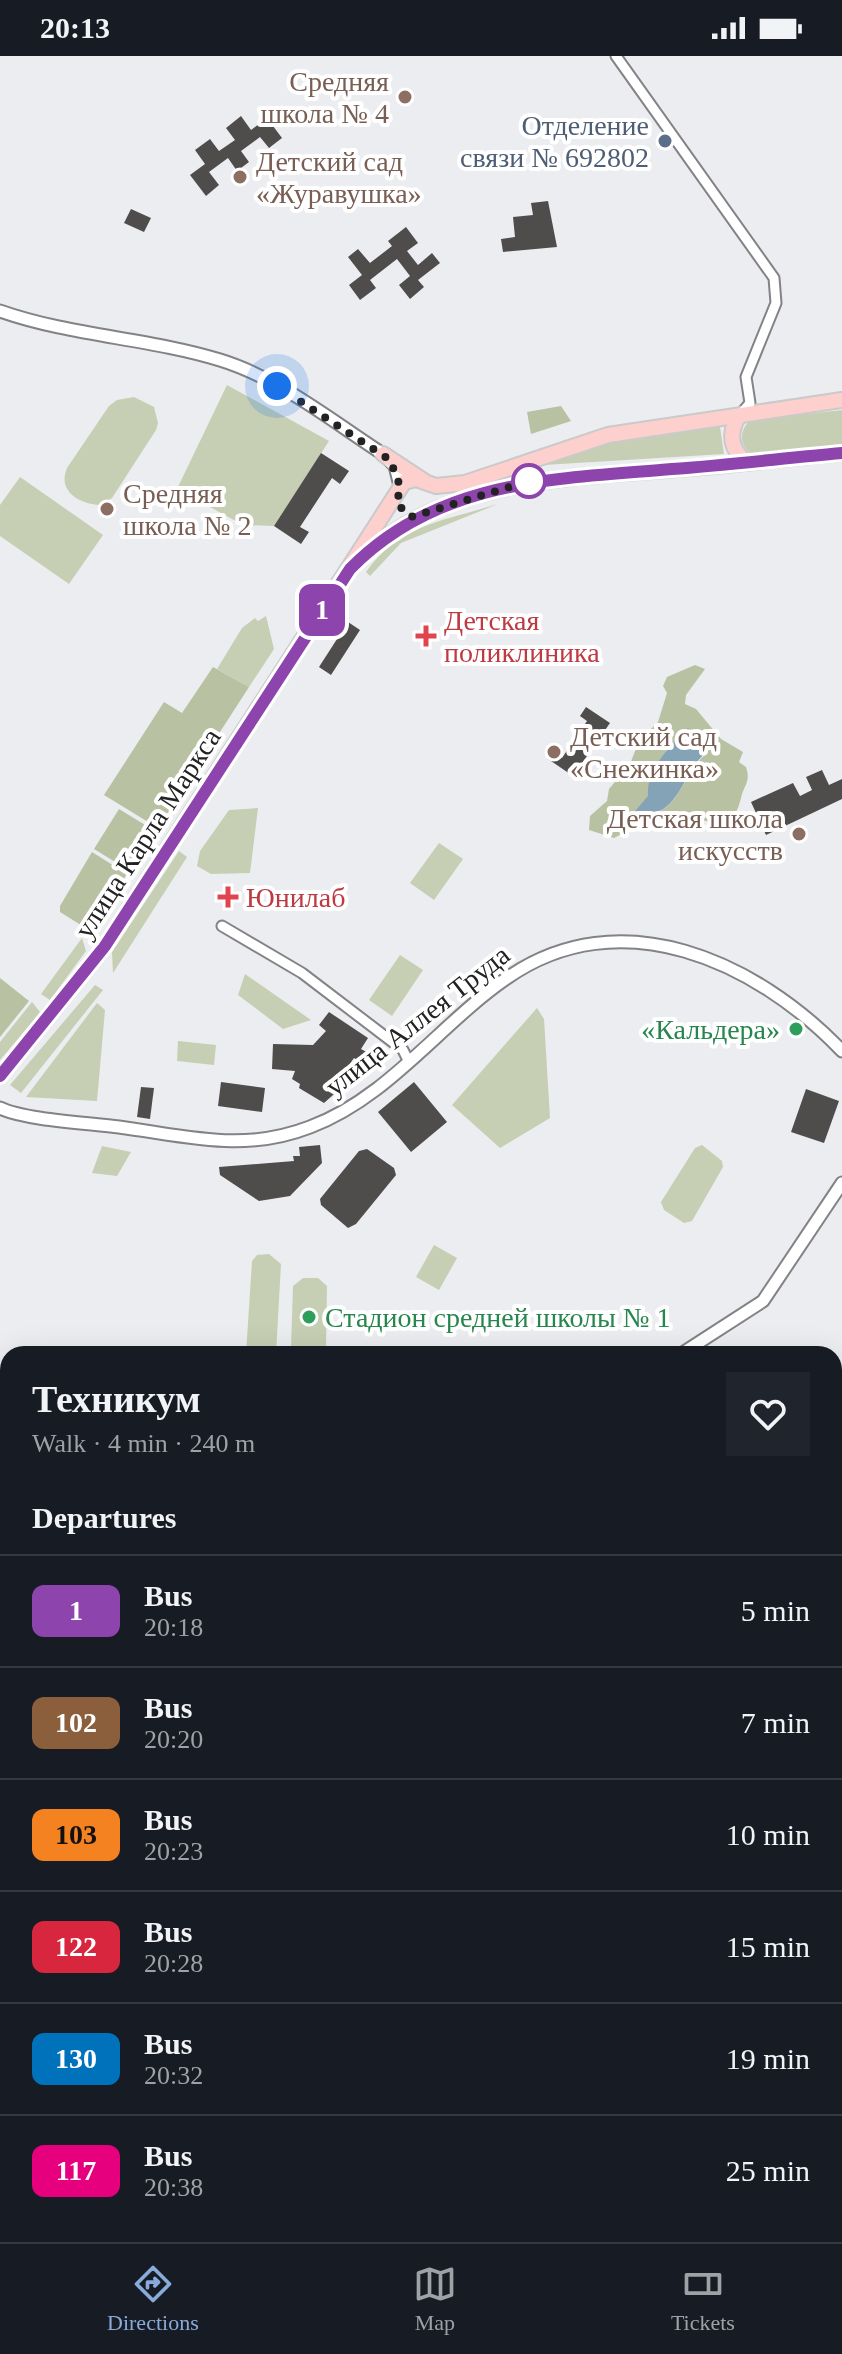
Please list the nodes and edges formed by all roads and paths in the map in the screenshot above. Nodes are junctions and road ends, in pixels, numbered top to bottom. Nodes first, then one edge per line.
1 (616, 56) edge
2 (0, 311) edge
3 (842, 400) edge
4 (739, 416) junction
5 (842, 453) edge
6 (383, 454) junction
7 (747, 463) junction
8 (426, 482) junction
9 (399, 488) junction
10 (423, 516) junction
11 (350, 569) junction
12 (222, 926) dead end
13 (842, 1051) edge
14 (409, 1062) junction
15 (0, 1076) edge
16 (0, 1108) edge
17 (842, 1183) edge
18 (693, 1346) edge

1 - 4 street
2 - 6 street
3 - 4 main road
4 - 7 main road
4 - 8 main road
5 - 7 main road
6 - 8 main road
6 - 9 street
7 - 10 main road
8 - 9 main road
8 - 10 main road
9 - 10 main road
9 - 11 main road
10 - 11 main road
11 - 15 main road, улица Карла Маркса
12 - 14 street
13 - 14 street, улица Аллея Труда
14 - 16 street, улица Аллея Труда
17 - 18 street

